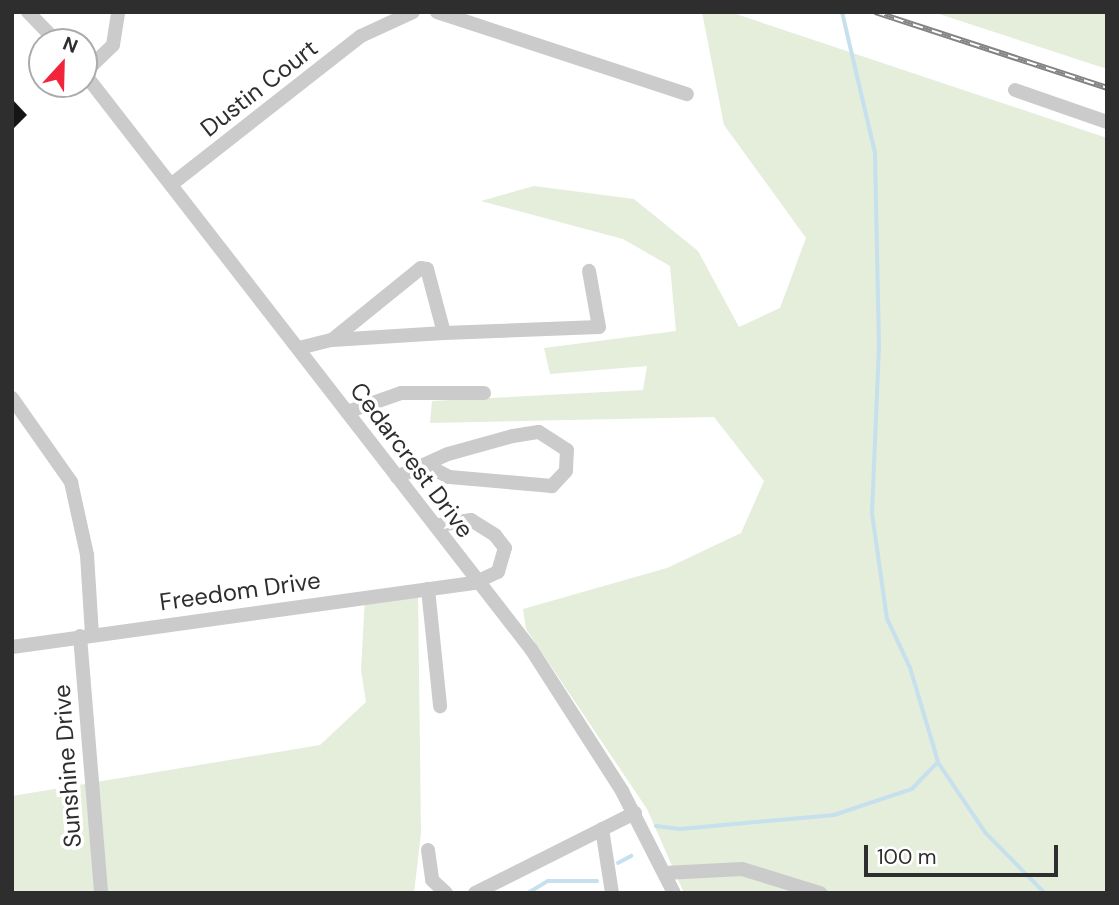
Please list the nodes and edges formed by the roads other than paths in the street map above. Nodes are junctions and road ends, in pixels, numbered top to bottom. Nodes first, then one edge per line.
1 (28, 12) edge
2 (413, 12) edge
3 (438, 12) edge
4 (115, 15) edge
5 (43, 28) edge
6 (98, 59) edge
7 (1015, 90) dead end
8 (98, 91) edge
9 (687, 93) dead end
10 (1107, 122) edge
11 (172, 184) junction
12 (589, 271) dead end
13 (444, 333) junction
14 (332, 340) junction
15 (299, 348) junction
16 (484, 393) dead end
17 (12, 398) edge
18 (347, 412) junction
19 (428, 466) junction
20 (397, 477) junction
21 (435, 526) junction
22 (474, 583) junction
23 (428, 589) junction
24 (86, 635) junction
25 (12, 647) edge
26 (440, 706) dead end
27 (635, 813) junction
28 (602, 829) junction
29 (428, 850) dead end
30 (666, 873) junction
31 (101, 893) edge
32 (446, 893) edge
33 (475, 893) edge
34 (612, 893) edge
35 (674, 893) edge
36 (820, 893) edge

1 - 5 street
2 - 11 street, Dustin Court
3 - 9 street
4 - 6 street
7 - 10 street
8 - 11 street, Cedarcrest Drive
11 - 15 street, Cedarcrest Drive
12 - 13 street
13 - 14 street
13 - 14 street
14 - 15 street
15 - 18 street, Cedarcrest Drive
16 - 18 street
17 - 24 street, Sunshine Drive
18 - 20 street, Cedarcrest Drive
19 - 19 street
19 - 20 street
20 - 21 street, Cedarcrest Drive
21 - 22 street, Cedarcrest Drive
21 - 22 street
22 - 23 street, Freedom Drive
22 - 27 street, Cedarcrest Drive
23 - 24 street, Freedom Drive
23 - 26 street
24 - 25 street, Freedom Drive
24 - 31 street, Sunshine Drive
27 - 28 street
27 - 30 street, Cedarcrest Drive
28 - 33 street
28 - 34 street
29 - 32 street
30 - 35 street, Cedarcrest Drive
30 - 36 street

